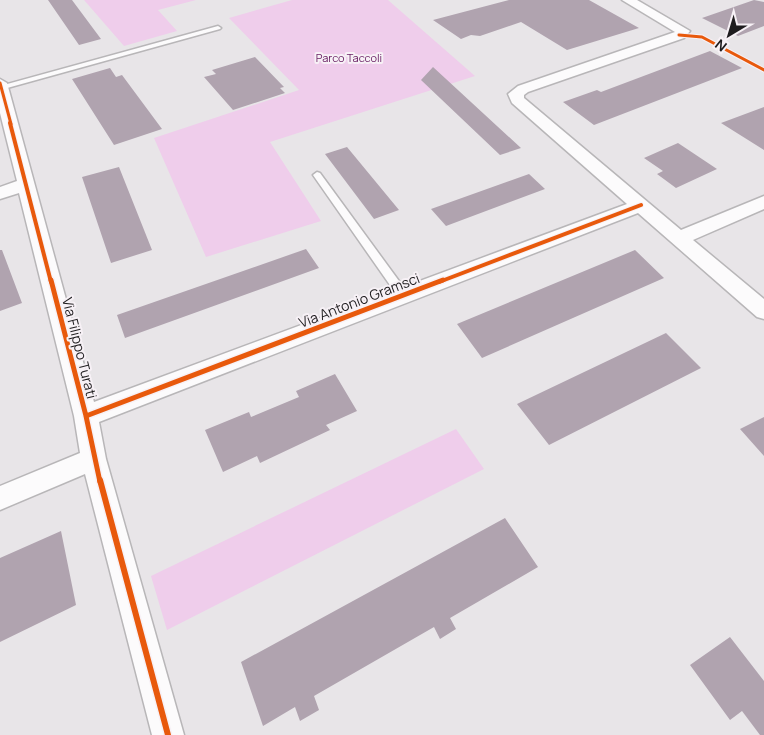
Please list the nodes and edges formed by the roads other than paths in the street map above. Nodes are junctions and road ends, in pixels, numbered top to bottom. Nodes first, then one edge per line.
1 (628, 0) edge
2 (218, 28) dead end
3 (1, 86) edge
4 (317, 175) dead end
5 (27, 184) junction
6 (0, 193) edge
7 (764, 202) edge
8 (641, 204) junction
9 (680, 238) junction
10 (403, 295) junction
11 (764, 310) edge
12 (86, 416) junction
13 (94, 459) junction
14 (0, 498) edge
15 (168, 735) edge

1 - 8 street
2 - 3 lane
3 - 5 street, Via Filippo Turati
4 - 10 lane
5 - 6 street
5 - 12 street, Via Filippo Turati
7 - 9 street
8 - 9 street
8 - 10 street, Via Antonio Gramsci
9 - 11 street
10 - 12 street, Via Antonio Gramsci
12 - 13 street, Via Filippo Turati
13 - 14 street
13 - 15 street, Via Filippo Turati

